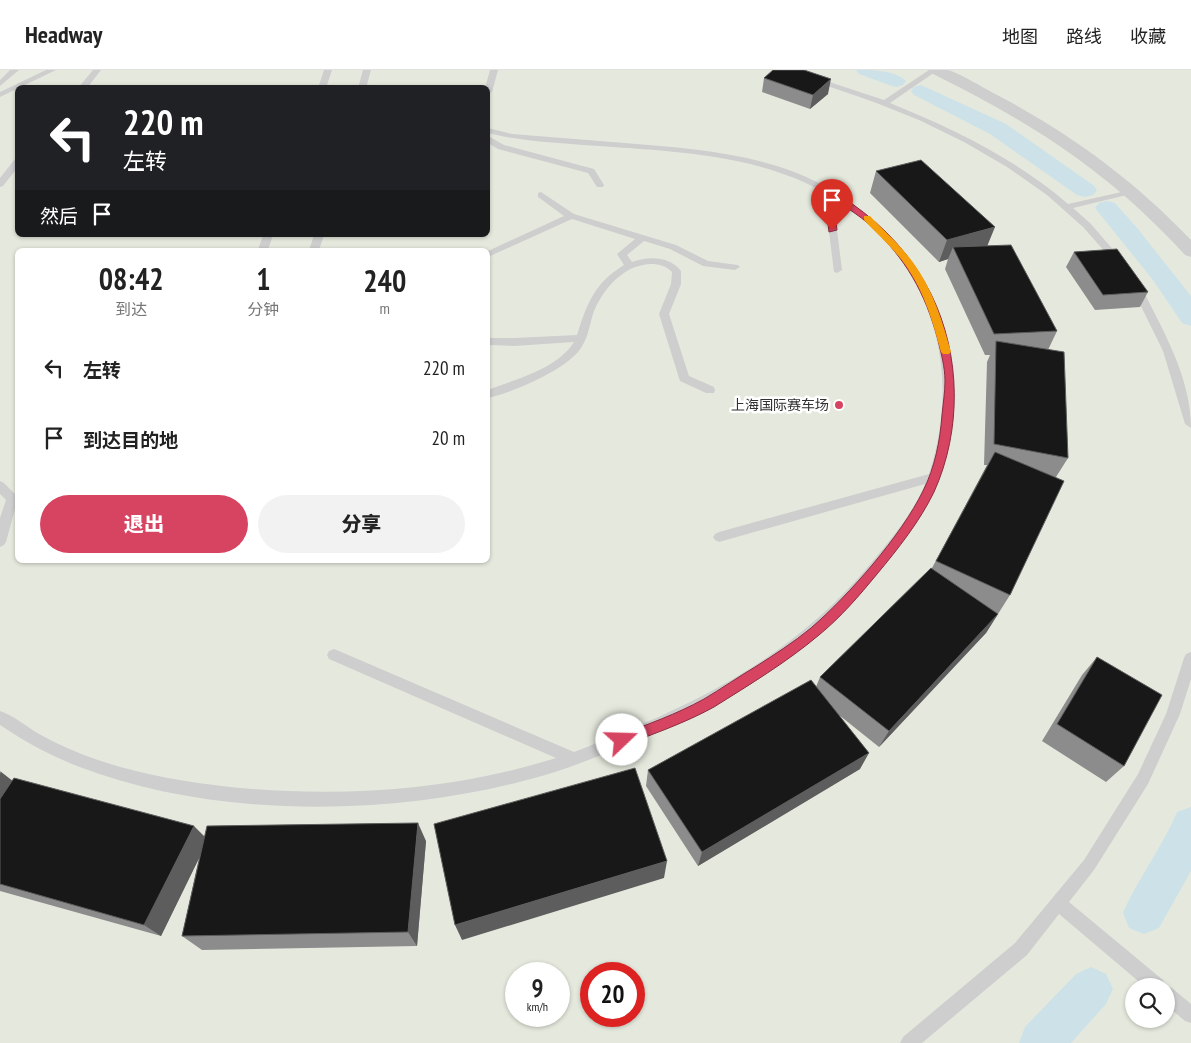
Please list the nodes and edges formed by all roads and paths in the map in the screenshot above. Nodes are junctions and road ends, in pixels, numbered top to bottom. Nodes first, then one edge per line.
1 (15, 70) edge
2 (52, 70) edge
3 (97, 70) edge
4 (328, 70) edge
5 (367, 70) edge
6 (494, 70) edge
7 (785, 70) edge
8 (935, 70) edge
9 (0, 84) edge
10 (21, 85) edge
11 (84, 85) edge
12 (323, 85) edge
13 (363, 85) edge
14 (490, 85) edge
15 (15, 88) edge
16 (0, 95) edge
17 (883, 104) junction
18 (490, 134) edge
19 (490, 136) edge
20 (15, 165) edge
21 (0, 184) edge
22 (600, 185) dead end
23 (828, 191) junction
24 (1132, 191) junction
25 (541, 194) dead end
26 (1066, 207) junction
27 (571, 216) junction
28 (642, 238) junction
29 (1191, 251) edge
30 (490, 253) edge
31 (629, 266) junction
32 (735, 267) dead end
33 (837, 270) dead end
34 (582, 338) junction
35 (490, 341) edge
36 (1178, 380) junction
37 (1191, 381) edge
38 (710, 390) dead end
39 (490, 393) edge
40 (1191, 424) edge
41 (934, 477) junction
42 (0, 486) edge
43 (15, 502) edge
44 (720, 537) dead end
45 (0, 542) edge
46 (334, 655) dead end
47 (1191, 658) edge
48 (0, 717) edge
49 (573, 759) junction
50 (1058, 903) junction
51 (1147, 978) edge
52 (1175, 1001) edge
53 (1191, 1014) edge
54 (909, 1043) edge

1 - 9 lane
2 - 10 lane
3 - 11 lane
4 - 12 lane
5 - 13 lane
6 - 14 lane
7 - 17 lane
8 - 17 lane
8 - 24 street
15 - 16 lane
17 - 26 lane
18 - 23 lane
19 - 22 lane
20 - 21 lane
23 - 33 lane
23 - 41 lane
24 - 26 lane
24 - 29 street
25 - 27 lane
26 - 36 lane
27 - 28 lane
27 - 30 lane
28 - 31 lane
28 - 32 lane
31 - 34 lane
31 - 38 lane
34 - 35 lane
34 - 39 lane
36 - 37 lane
36 - 40 lane
41 - 44 lane
41 - 49 lane
42 - 43 lane
43 - 45 lane
46 - 49 lane
47 - 50 lane
48 - 49 lane
50 - 51 lane
50 - 54 lane
52 - 53 lane

